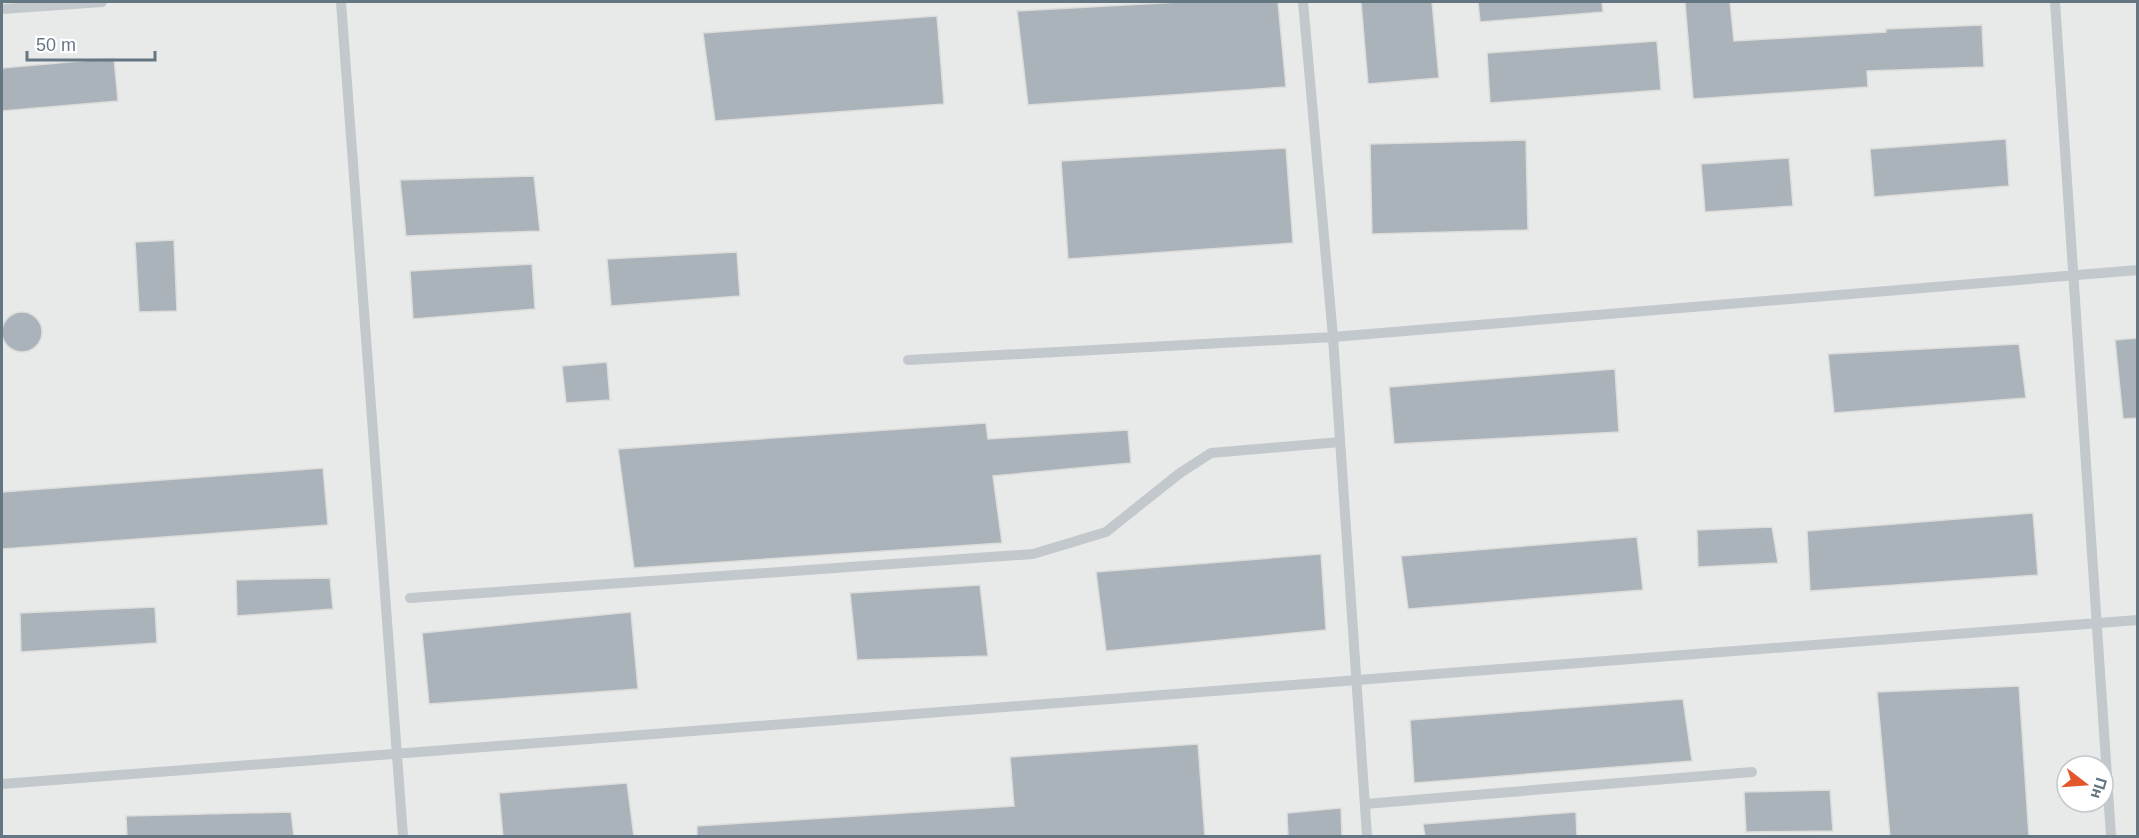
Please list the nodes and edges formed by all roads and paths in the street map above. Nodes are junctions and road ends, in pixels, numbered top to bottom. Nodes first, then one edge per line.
1 (102, 2) edge
2 (341, 2) edge
3 (1303, 2) edge
4 (2055, 2) edge
5 (2, 9) edge
6 (2138, 270) edge
7 (2075, 274) junction
8 (1333, 337) junction
9 (908, 360) dead end
10 (1340, 442) junction
11 (410, 598) dead end
12 (2138, 620) edge
13 (2097, 623) junction
14 (1355, 678) junction
15 (398, 753) junction
16 (1752, 772) dead end
17 (2, 784) edge
18 (1365, 804) junction
19 (403, 837) edge
20 (1367, 837) edge
21 (2111, 837) edge

1 - 5 lane
2 - 15 lane
3 - 8 lane
4 - 7 lane
6 - 7 lane
7 - 8 lane
7 - 13 lane
8 - 9 lane
8 - 10 lane
10 - 11 lane
10 - 14 lane
12 - 13 lane
13 - 14 lane
13 - 21 lane
14 - 15 lane
14 - 18 lane
15 - 17 lane
15 - 19 lane
16 - 18 lane
18 - 20 lane

